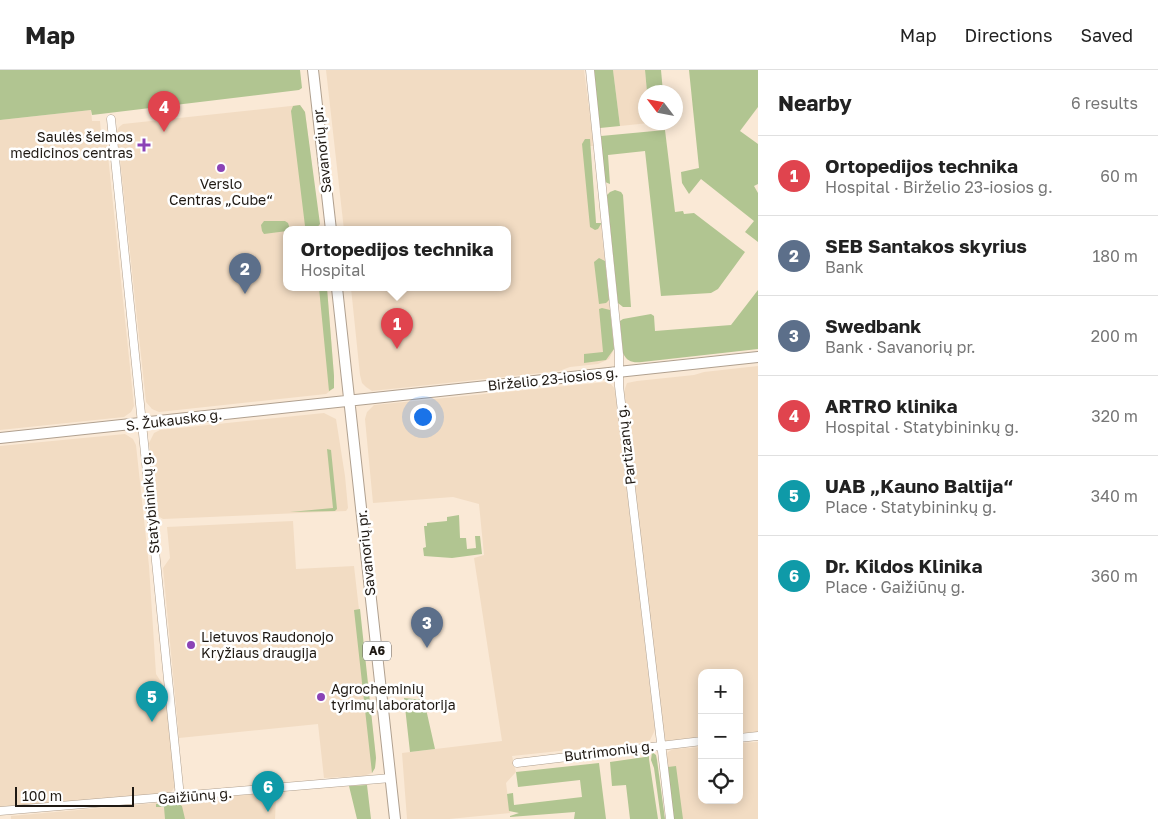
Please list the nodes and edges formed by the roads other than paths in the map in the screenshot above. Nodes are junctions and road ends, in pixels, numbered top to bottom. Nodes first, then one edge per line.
1 (313, 70) edge
2 (590, 70) edge
3 (111, 119) dead end
4 (330, 226) edge
5 (337, 291) edge
6 (758, 358) edge
7 (619, 372) junction
8 (349, 401) junction
9 (142, 423) junction
10 (0, 438) edge
11 (758, 736) edge
12 (743, 738) edge
13 (698, 741) edge
14 (660, 745) junction
15 (517, 763) dead end
16 (391, 778) junction
17 (180, 797) junction
18 (0, 812) edge
19 (395, 819) edge
20 (670, 819) edge

1 - 4 main road, Savanorių pr.
2 - 7 street, Partizanų g.
3 - 9 street, Statybininkų g.
5 - 8 main road, Savanorių pr. / A6
6 - 7 main road, Birželio 23-iosios g.
7 - 8 main road, Birželio 23-iosios g.
7 - 14 street, Partizanų g.
8 - 9 main road, S. Žukausko g.
8 - 16 main road, Savanorių pr. / A6
9 - 10 main road, S. Žukausko g.
9 - 17 street, Statybininkų g.
11 - 12 street
13 - 14 street, Butrimonių g.
14 - 15 street, Butrimonių g.
14 - 20 street, Partizanų g.
16 - 17 street, Gaižiūnų g.
16 - 19 main road, Savanorių pr. / A6
17 - 18 street, Gaižiūnų g.

